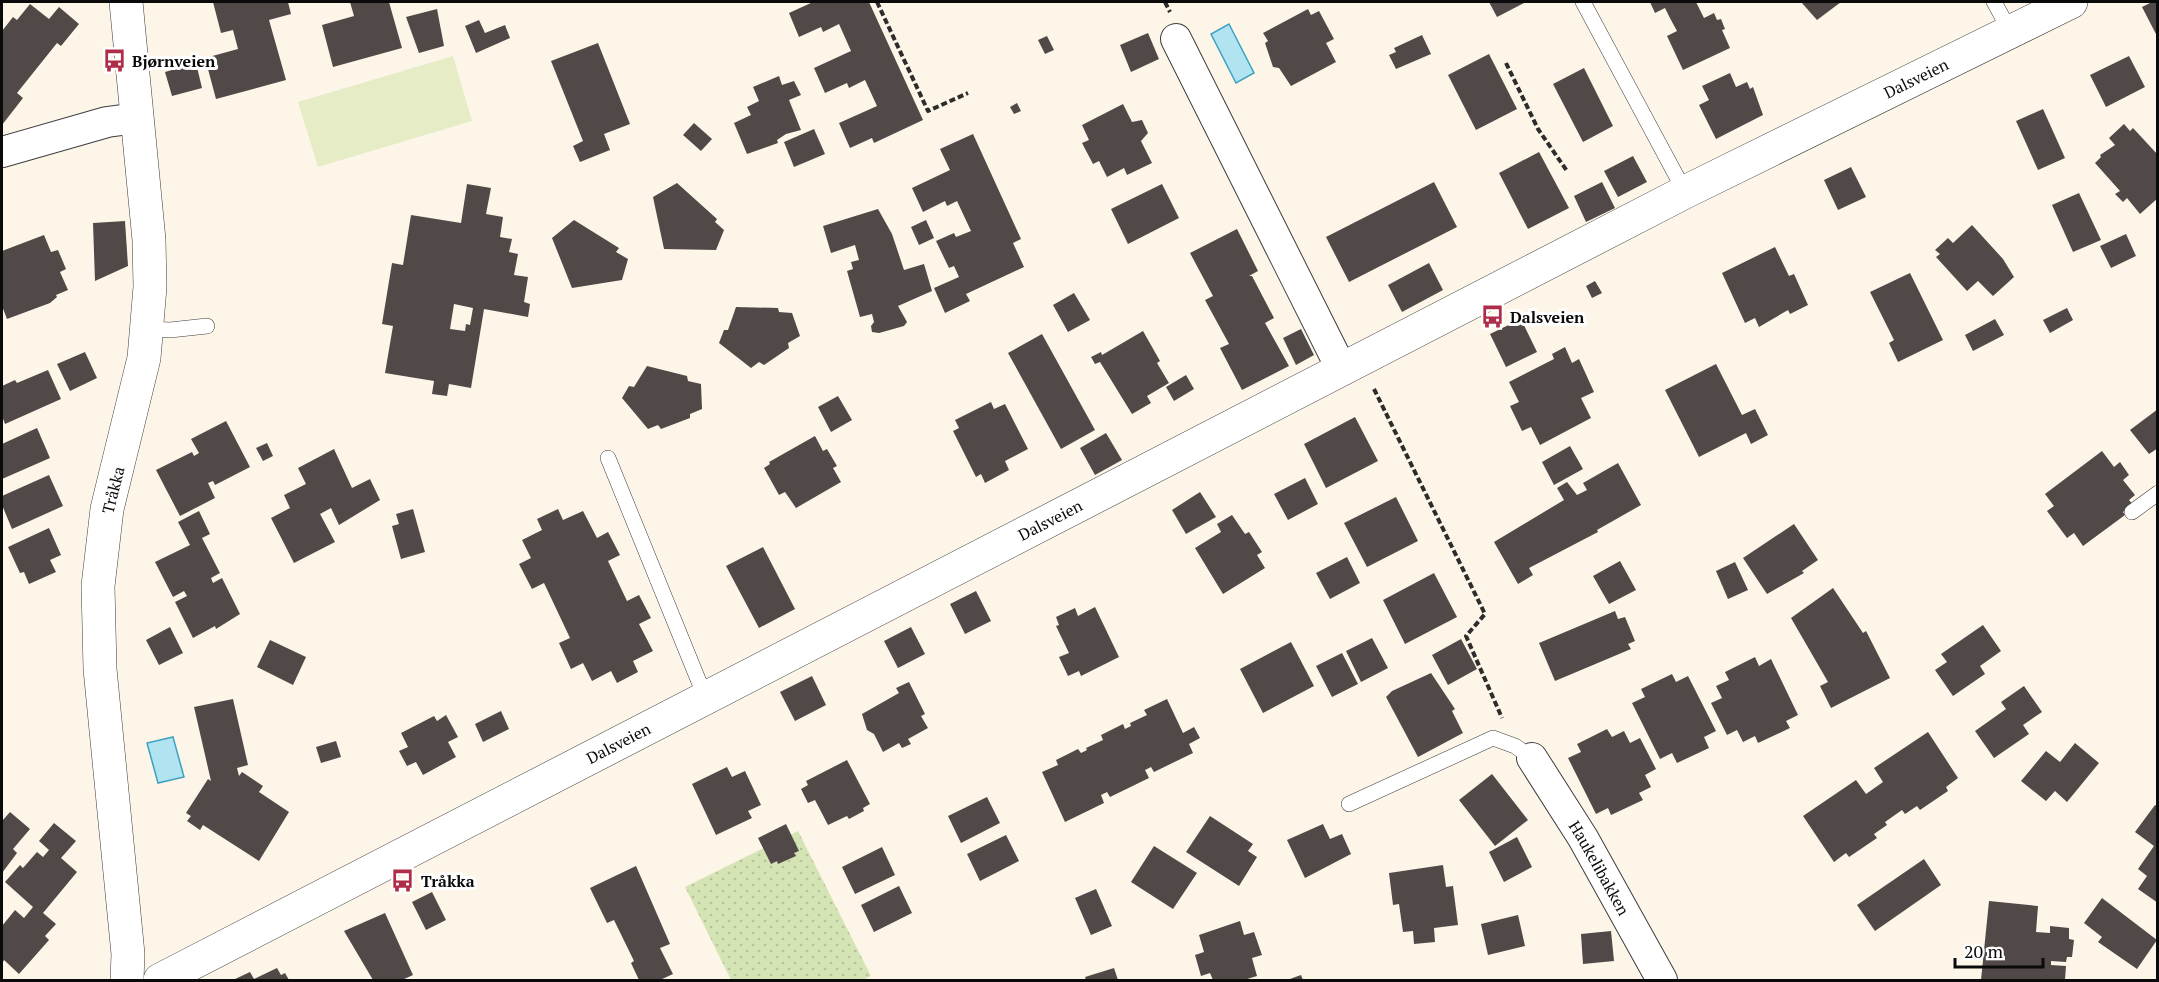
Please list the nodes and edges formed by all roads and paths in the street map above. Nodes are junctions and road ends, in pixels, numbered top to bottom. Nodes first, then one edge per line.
1 (126, 2) edge
2 (877, 2) edge
3 (1583, 2) edge
4 (1994, 2) edge
5 (2071, 2) edge
6 (2010, 32) junction
7 (1176, 39) dead end
8 (1506, 63) dead end
9 (968, 93) dead end
10 (137, 118) junction
11 (2, 152) edge
12 (1567, 171) dead end
13 (1685, 192) junction
14 (207, 326) dead end
15 (148, 328) junction
16 (1342, 370) junction
17 (1372, 384) dead end
18 (608, 458) dead end
19 (2157, 493) edge
20 (2132, 512) dead end
21 (706, 699) junction
22 (1523, 752) junction
23 (1349, 804) dead end
24 (127, 981) edge
25 (160, 981) edge
26 (1662, 981) edge

1 - 10 street, Tråkka
2 - 9 path
3 - 13 lane
4 - 6 lane
5 - 6 street, Dalsveien
6 - 13 street, Dalsveien
7 - 16 street
8 - 12 path
10 - 11 street
10 - 15 street, Tråkka
13 - 16 street, Dalsveien
14 - 15 lane
15 - 24 street, Tråkka
16 - 21 street, Dalsveien
17 - 22 path
18 - 21 lane
19 - 20 lane
21 - 25 street, Dalsveien
22 - 23 lane
22 - 26 street, Haukelibakken

